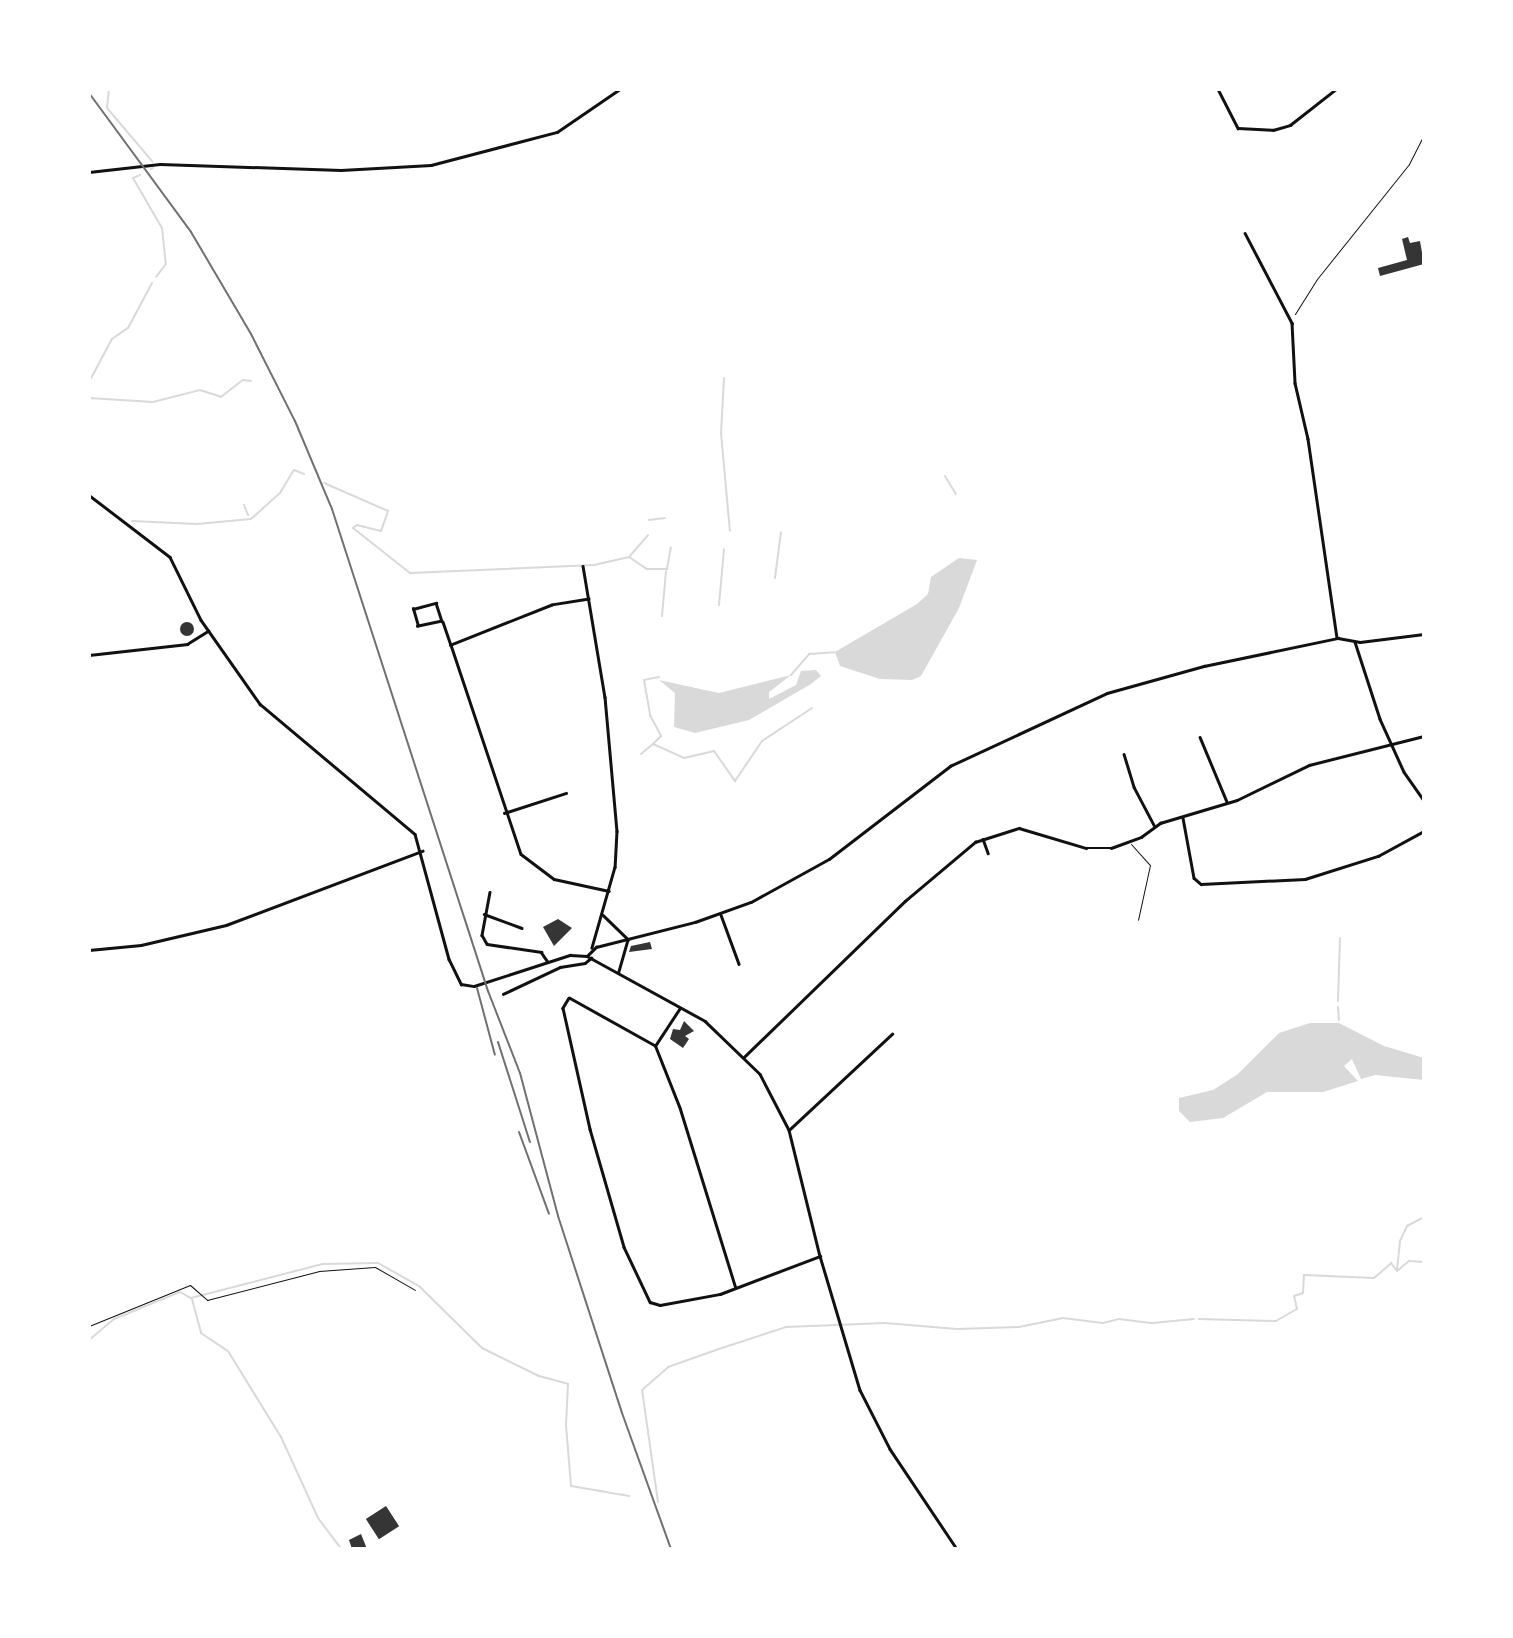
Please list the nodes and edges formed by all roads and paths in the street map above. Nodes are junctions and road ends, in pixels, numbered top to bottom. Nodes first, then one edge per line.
1 (620, 89) edge
2 (1218, 89) edge
3 (1336, 89) edge
4 (1424, 135) edge
5 (89, 172) edge
6 (1245, 233) dead end
7 (1292, 323) junction
8 (89, 495) edge
9 (583, 566) dead end
10 (589, 599) junction
11 (442, 621) junction
12 (208, 631) junction
13 (1424, 634) edge
14 (1338, 638) junction
15 (1356, 642) junction
16 (451, 645) junction
17 (89, 655) edge
18 (1424, 736) edge
19 (1200, 737) dead end
20 (1391, 744) junction
21 (1124, 754) dead end
22 (566, 793) dead end
23 (1424, 801) edge
24 (1228, 803) junction
25 (504, 813) junction
26 (1183, 817) junction
27 (1155, 825) junction
28 (1424, 831) edge
29 (983, 839) junction
30 (1130, 842) junction
31 (422, 851) junction
32 (988, 853) dead end
33 (610, 891) junction
34 (490, 892) dead end
35 (484, 914) junction
36 (603, 915) junction
37 (721, 915) junction
38 (1138, 920) dead end
39 (522, 928) dead end
40 (628, 939) junction
41 (592, 948) junction
42 (89, 950) edge
43 (589, 957) junction
44 (559, 959) junction
45 (548, 962) junction
46 (740, 964) dead end
47 (561, 967) junction
48 (618, 974) junction
49 (503, 994) dead end
50 (680, 1008) junction
51 (892, 1034) dead end
52 (655, 1046) junction
53 (744, 1057) junction
54 (789, 1130) junction
55 (820, 1256) junction
56 (735, 1286) junction
57 (415, 1290) dead end
58 (89, 1326) edge
59 (957, 1549) edge

1 - 5 street
2 - 3 street
4 - 7 path
6 - 7 street
7 - 14 street
8 - 12 street
9 - 10 street
10 - 16 street
10 - 33 street
11 - 11 street
11 - 16 street
12 - 17 street
12 - 31 street
13 - 15 street
14 - 15 street
14 - 37 street
15 - 20 street
16 - 25 street
18 - 20 street
19 - 24 street
20 - 23 street
20 - 24 street
21 - 27 street
22 - 25 street
24 - 26 street
25 - 33 street
26 - 27 street
26 - 28 street
27 - 30 street
29 - 30 street
29 - 32 street
29 - 53 street
30 - 38 lane
31 - 42 street
31 - 45 street
33 - 36 street
34 - 35 street
35 - 39 street
35 - 45 street
36 - 40 street
36 - 41 street
37 - 40 street
37 - 46 street
40 - 41 street
40 - 48 street
41 - 43 street
43 - 44 street
43 - 47 street
43 - 48 street
44 - 45 street
44 - 47 street
47 - 49 street
48 - 50 street
50 - 52 street
50 - 53 street
51 - 54 street
52 - 56 street
52 - 56 street
53 - 54 street
54 - 55 street
55 - 56 street
55 - 59 street
57 - 58 path

